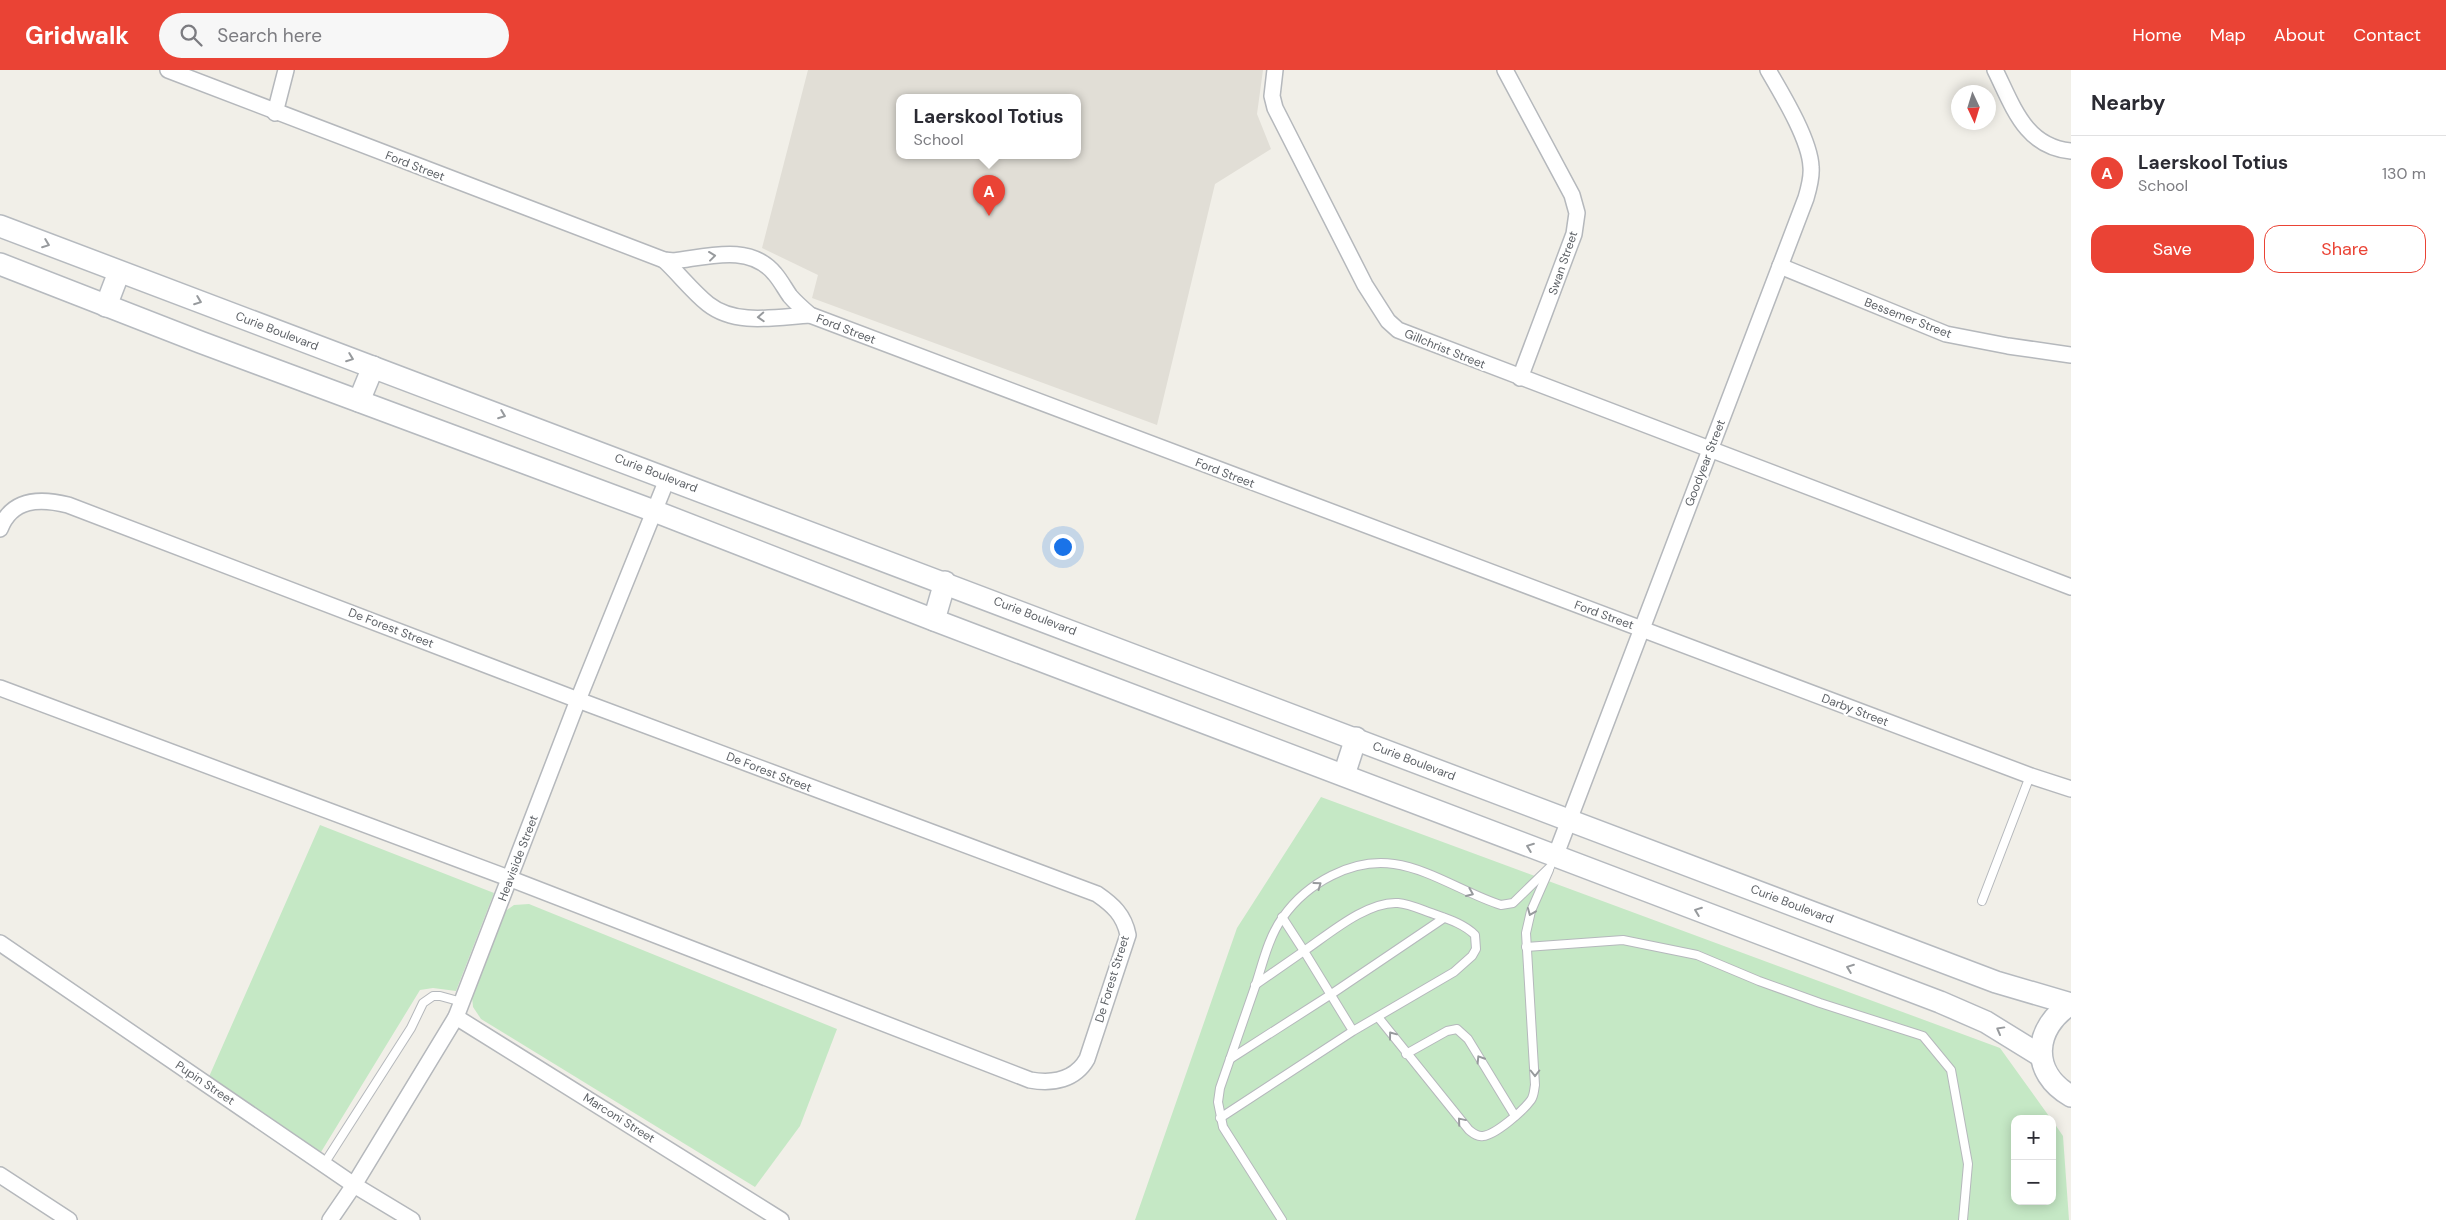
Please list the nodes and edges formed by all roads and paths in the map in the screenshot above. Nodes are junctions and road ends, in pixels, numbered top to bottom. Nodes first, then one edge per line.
1 (168, 70) edge
2 (286, 70) edge
3 (1275, 70) edge
4 (1504, 70) edge
5 (1768, 70) edge
6 (1995, 70) edge
7 (275, 113) junction
8 (2071, 151) edge
9 (0, 226) edge
10 (664, 260) junction
11 (0, 264) edge
12 (1780, 266) junction
13 (119, 272) junction
14 (106, 306) junction
15 (810, 315) junction
16 (2071, 355) edge
17 (372, 367) junction
18 (1520, 378) junction
19 (360, 401) junction
20 (1710, 451) junction
21 (668, 477) junction
22 (654, 512) junction
23 (0, 529) edge
24 (945, 582) junction
25 (2071, 587) edge
26 (934, 620) junction
27 (1641, 629) junction
28 (0, 688) edge
29 (578, 700) junction
30 (1356, 738) junction
31 (1344, 775) junction
32 (2030, 776) junction
33 (2071, 790) edge
34 (1570, 820) junction
35 (1553, 862) junction
36 (511, 879) junction
37 (1982, 901) dead end
38 (1282, 917) junction
39 (1444, 918) junction
40 (0, 943) edge
41 (1526, 947) junction
42 (1304, 951) junction
43 (1255, 985) junction
44 (1330, 995) junction
45 (462, 1002) junction
46 (2071, 1004) edge
47 (456, 1017) junction
48 (1378, 1017) junction
49 (1353, 1031) junction
50 (1406, 1054) junction
51 (2041, 1056) junction
52 (1230, 1059) junction
53 (2071, 1096) edge
54 (1515, 1116) junction
55 (1220, 1118) junction
56 (324, 1164) junction
57 (0, 1175) edge
58 (354, 1185) junction
59 (69, 1220) edge
60 (330, 1220) edge
61 (412, 1220) edge
62 (781, 1220) edge
63 (1282, 1220) edge
64 (1963, 1220) edge

1 - 7 street, Ford Street
2 - 7 street
3 - 18 street, Gillchrist Street
4 - 18 street, Swan Street
5 - 12 street, Goodyear Street
6 - 8 street
7 - 10 street, Ford Street
9 -> 13 street, Curie Boulevard
15 -> 10 street, Ford Street
10 -> 15 street, Ford Street
11 - 14 street
12 - 16 street, Bessemer Street
12 - 20 street, Goodyear Street
13 - 14 street
13 -> 17 street, Curie Boulevard
14 - 19 street
15 - 27 street, Ford Street
17 - 19 street
17 -> 21 street, Curie Boulevard
18 - 20 street, Gillchrist Street
19 - 22 street
20 - 25 street
20 - 27 street, Goodyear Street
21 - 22 street, Heaviside Street
21 - 24 street, Curie Boulevard
22 - 26 street
22 - 29 street, Heaviside Street
23 - 29 street, De Forest Street
24 - 26 street
24 - 30 street, Curie Boulevard
26 - 31 street
27 - 32 street, Darby Street
27 - 34 street, Goodyear Street
28 - 36 street, De Forest Street
29 - 36 street, Heaviside Street
29 - 36 street, De Forest Street
30 - 31 street
30 - 34 street, Curie Boulevard
35 -> 31 street
32 - 33 street, Darby Street
32 - 37 lane
34 - 35 street, Goodyear Street
34 - 46 street, Curie Boulevard
38 -> 35 lane
35 -> 41 lane
51 -> 35 street
36 - 45 street, Heaviside Street
38 - 42 lane
38 - 43 lane
39 - 42 lane
39 - 44 lane
39 - 48 lane
40 - 56 street, Pupin Street
41 -> 54 lane
41 - 64 lane
42 - 43 lane
42 - 44 lane
43 - 52 lane
44 - 49 lane
44 - 52 lane
45 - 47 street, Heaviside Street
45 - 56 lane
46 - 51 street
47 - 58 street, Heaviside Street
47 - 62 street, Marconi Street
48 - 49 lane
50 -> 48 lane
49 - 55 lane
54 -> 50 lane
54 -> 50 lane
51 - 53 street
52 - 55 lane
55 - 63 lane
56 - 58 street, Pupin Street
57 - 59 street
58 - 60 street, Heaviside Street
58 - 61 street, Pupin Street

